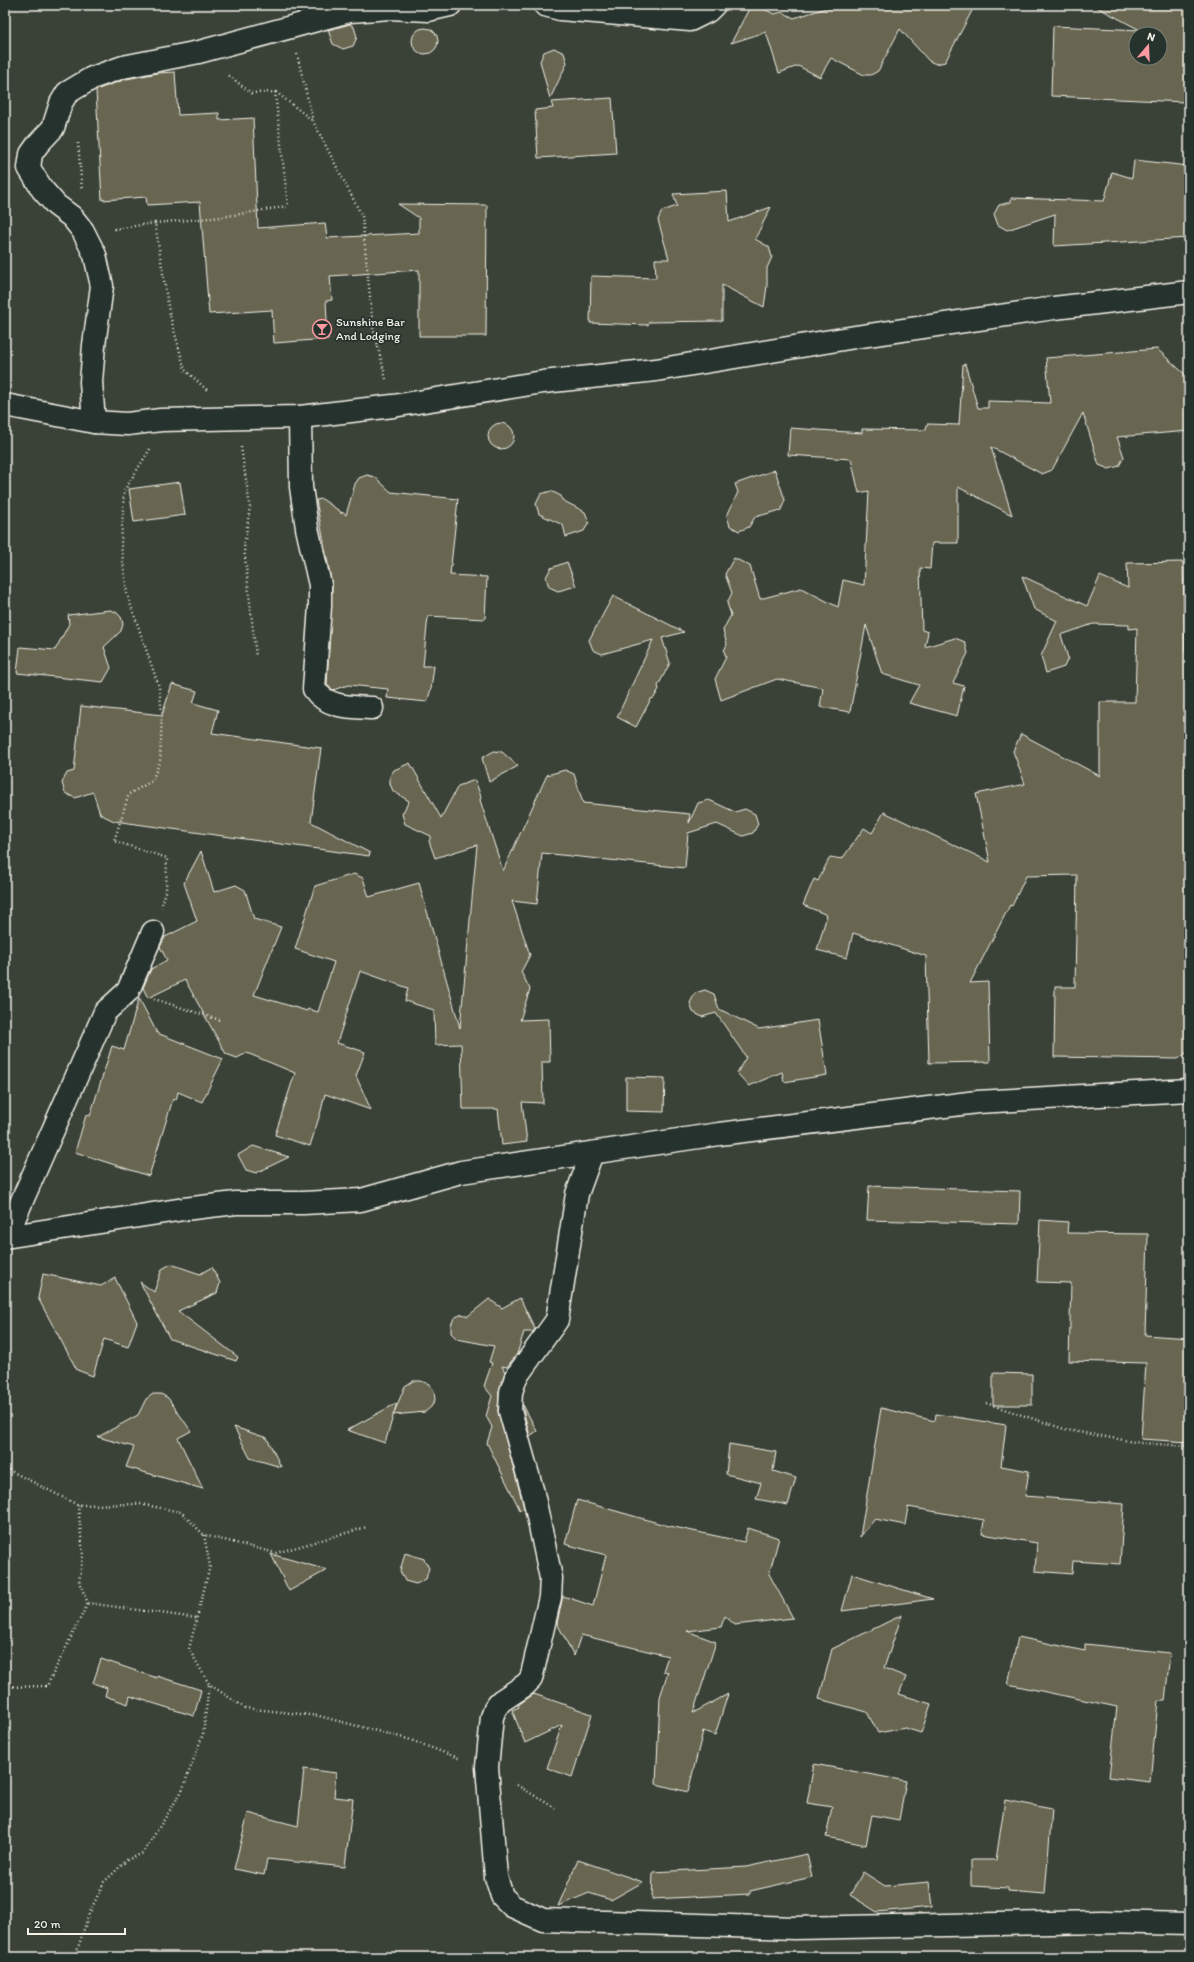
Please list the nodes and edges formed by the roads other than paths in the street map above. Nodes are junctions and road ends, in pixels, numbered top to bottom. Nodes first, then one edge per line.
1 (450, 5) edge
2 (545, 5) edge
3 (714, 5) edge
4 (1189, 292) edge
5 (5, 405) edge
6 (300, 416) junction
7 (94, 422) junction
8 (372, 708) dead end
9 (153, 932) road end
10 (1189, 1090) edge
11 (592, 1153) junction
12 (6, 1237) edge
13 (1189, 1924) edge

1 - 7 street
2 - 3 street
4 - 6 street
5 - 7 street
6 - 7 street
6 - 8 street
9 - 12 street
10 - 11 street
11 - 12 street
11 - 13 street

